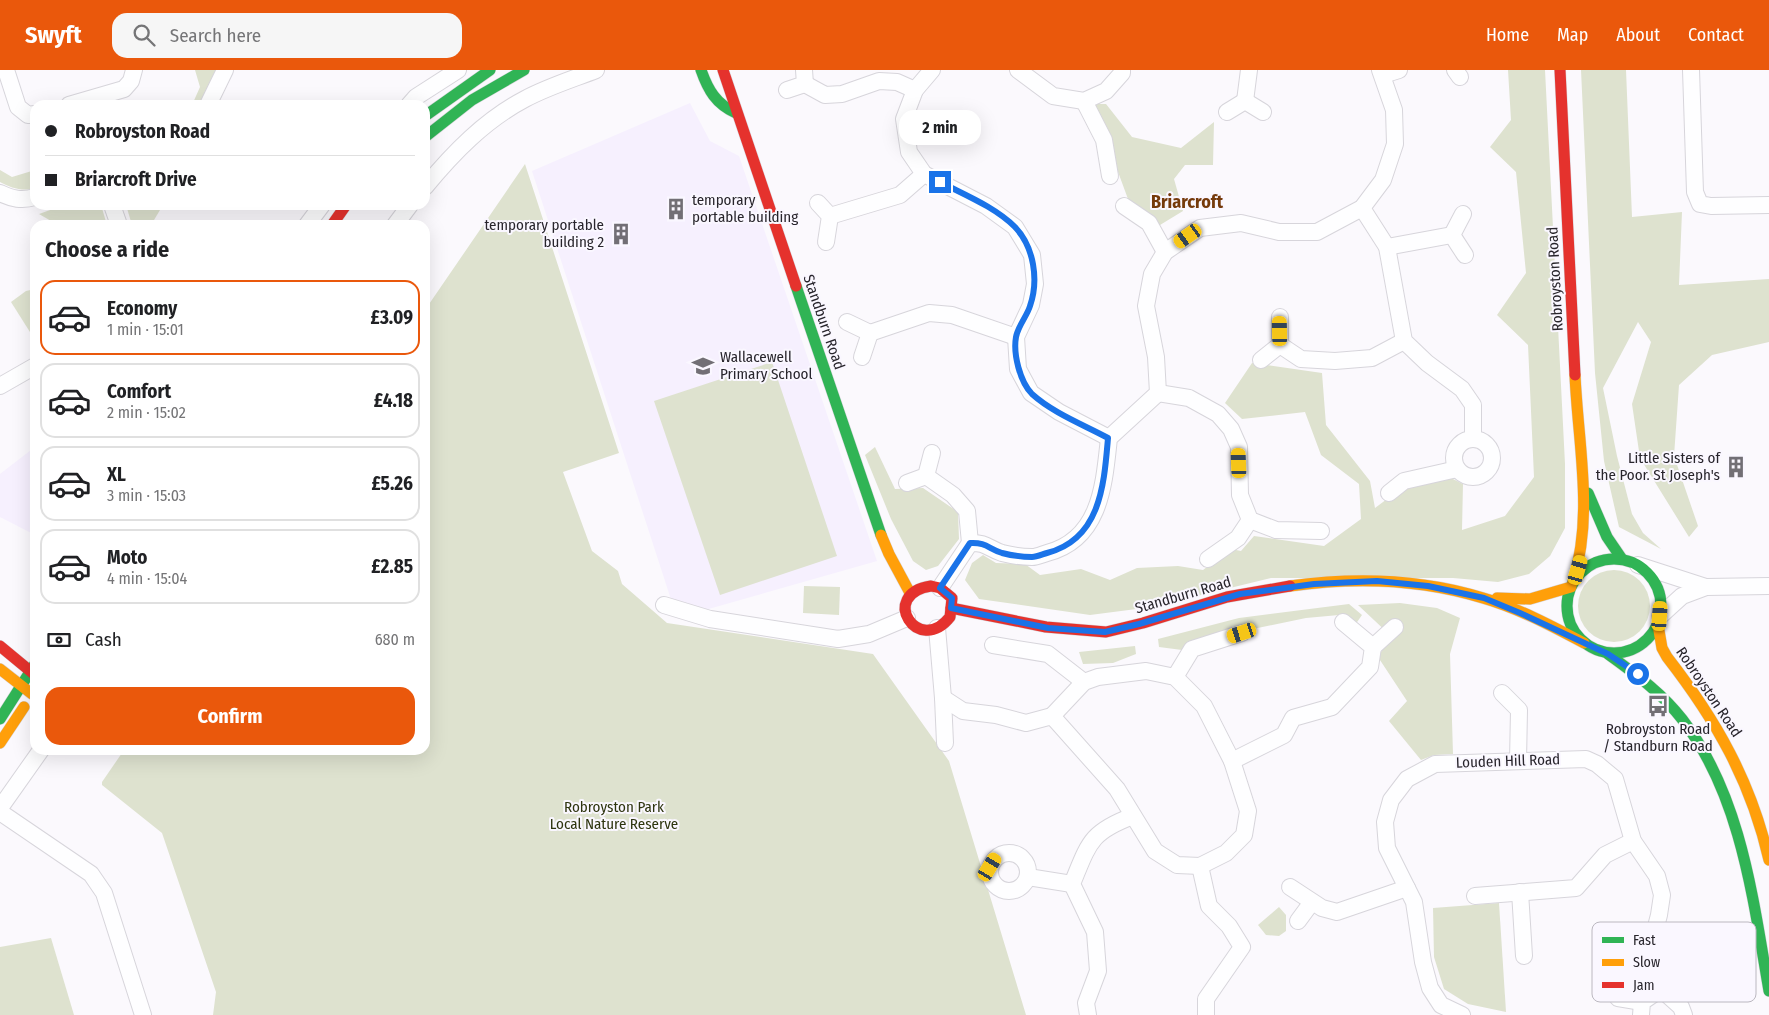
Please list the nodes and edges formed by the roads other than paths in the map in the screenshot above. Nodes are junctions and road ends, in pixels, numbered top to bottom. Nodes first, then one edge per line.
1 (6, 70) edge
2 (134, 70) edge
3 (225, 70) edge
4 (458, 70) edge
5 (490, 70) edge
6 (524, 70) edge
7 (596, 70) edge
8 (701, 70) edge
9 (722, 70) edge
10 (932, 70) edge
11 (1018, 70) edge
12 (1122, 70) edge
13 (1249, 70) edge
14 (1399, 70) edge
15 (1560, 70) edge
16 (1691, 70) edge
17 (1381, 73) edge
18 (804, 77) edge
19 (787, 90) dead end
20 (915, 90) junction
21 (86, 100) edge
22 (210, 100) edge
23 (414, 100) edge
24 (1084, 101) junction
25 (1246, 101) junction
26 (430, 112) edge
27 (1227, 112) dead end
28 (1262, 112) dead end
29 (736, 113) junction
30 (30, 115) edge
31 (430, 132) edge
32 (924, 174) junction
33 (1110, 176) dead end
34 (430, 181) edge
35 (0, 193) edge
36 (30, 198) edge
37 (818, 203) dead end
38 (1769, 205) edge
39 (1124, 206) dead end
40 (1362, 208) junction
41 (1463, 214) dead end
42 (830, 216) junction
43 (1452, 235) junction
44 (826, 242) dead end
45 (1387, 247) junction
46 (1165, 252) junction
47 (1465, 255) dead end
48 (1280, 317) dead end
49 (847, 322) dead end
50 (870, 333) junction
51 (1016, 337) junction
52 (1404, 341) junction
53 (1280, 345) junction
54 (862, 357) dead end
55 (1261, 360) dead end
56 (30, 369) edge
57 (0, 386) edge
58 (1158, 393) junction
59 (1108, 438) junction
60 (1473, 439) junction
61 (932, 453) dead end
62 (1457, 469) junction
63 (926, 476) junction
64 (907, 483) dead end
65 (1584, 485) junction
66 (1389, 493) dead end
67 (1250, 520) junction
68 (1321, 531) dead end
69 (970, 543) junction
70 (1208, 559) dead end
71 (1622, 559) junction
72 (1638, 565) junction
73 (1572, 585) junction
74 (1769, 586) edge
75 (1706, 587) junction
76 (940, 588) junction
77 (910, 593) junction
78 (1484, 598) junction
79 (664, 605) dead end
80 (951, 608) junction
81 (907, 618) junction
82 (1659, 620) junction
83 (1343, 622) dead end
84 (1395, 627) dead end
85 (937, 628) junction
86 (1242, 633) dead end
87 (1584, 643) junction
88 (993, 645) dead end
89 (0, 646) edge
90 (1373, 647) junction
91 (1608, 654) junction
92 (30, 668) edge
93 (0, 669) edge
94 (30, 674) edge
95 (1175, 677) junction
96 (1084, 682) junction
97 (22, 686) junction
98 (30, 690) edge
99 (1502, 693) dead end
100 (30, 698) edge
101 (943, 698) junction
102 (1052, 716) junction
103 (0, 719) edge
104 (945, 743) dead end
105 (0, 744) edge
106 (38, 755) edge
107 (1232, 761) junction
108 (1518, 761) junction
109 (0, 810) edge
110 (1133, 816) junction
111 (1633, 841) junction
112 (1769, 860) edge
113 (1200, 866) junction
114 (1028, 877) dead end
115 (1072, 884) junction
116 (1290, 887) dead end
117 (1407, 888) junction
118 (1520, 892) junction
119 (1476, 896) dead end
120 (1312, 902) junction
121 (1298, 921) dead end
122 (1658, 922) edge
123 (1524, 956) dead end
124 (1769, 991) edge
125 (1628, 1002) edge
126 (1675, 1002) edge
127 (1642, 1008) edge
128 (1436, 1010) edge
129 (143, 1015) edge
130 (1088, 1015) edge
131 (1206, 1015) edge
132 (1462, 1015) edge
133 (1684, 1015) edge

1 - 30 street
2 - 21 street
3 - 22 street
4 - 23 street
5 - 26 street
6 - 31 street
7 - 34 street
8 - 29 street
9 - 29 street, Standburn Road
10 - 20 street
11 - 24 street
12 - 24 street
13 - 25 street
14 - 17 street
15 - 65 street, Robroyston Road
16 - 38 street
17 - 40 street
18 - 19 street
18 - 20 street
20 - 32 street
24 - 33 street
25 - 27 street
25 - 28 street
29 - 77 street, Standburn Road
32 - 42 street
32 - 51 street
35 - 36 street
37 - 42 street
39 - 46 street
40 - 45 street
40 - 46 street
41 - 43 street
42 - 44 street
43 - 45 street
43 - 47 street
45 - 52 street
46 - 58 street
48 - 53 street
49 - 50 street
50 - 51 street
50 - 54 street
51 - 59 street
52 - 53 street
52 - 60 street
53 - 55 street
56 - 57 street
58 - 59 street
58 - 67 street
59 - 69 street
60 - 62 street
60 - 62 street
61 - 63 street
62 - 66 street
63 - 64 street
63 - 69 street
65 - 71 street, Robroyston Road
65 - 73 street, Robroyston Road
67 - 68 street
67 - 70 street
69 - 76 street
71 - 72 street
71 - 73 street
72 - 75 street
72 - 82 street
73 - 78 street, Standburn Road
73 - 87 street
74 - 75 street
75 - 82 street
76 - 77 street
76 - 80 street
77 - 81 street
78 - 80 street, Standburn Road
78 - 87 street, Standburn Road
79 - 81 street
80 - 85 street
81 - 85 street
82 - 91 street
82 - 112 street, Robroyston Road
83 - 90 street
84 - 90 street
85 - 101 street
86 - 95 street
87 - 91 street
88 - 96 street
89 - 92 street
90 - 107 street
91 - 124 street
93 - 97 street
94 - 97 street
95 - 96 street
95 - 107 street
96 - 102 street
97 - 98 street
97 - 103 street
99 - 108 street
100 - 105 street
101 - 102 street
101 - 104 street
102 - 110 street
106 - 109 street
107 - 113 street
108 - 111 street, Louden Hill Road
108 - 117 street, Louden Hill Road
109 - 129 street
110 - 113 street
110 - 115 street
111 - 118 street
111 - 122 street, Louden Hill Road
113 - 131 street
114 - 115 street
115 - 130 street
116 - 120 street
117 - 120 street
117 - 128 street, Louden Hill Road
118 - 119 street
118 - 123 street
120 - 121 street
125 - 127 street
126 - 133 street, Louden Hill Road
128 - 132 street, Louden Hill Road

